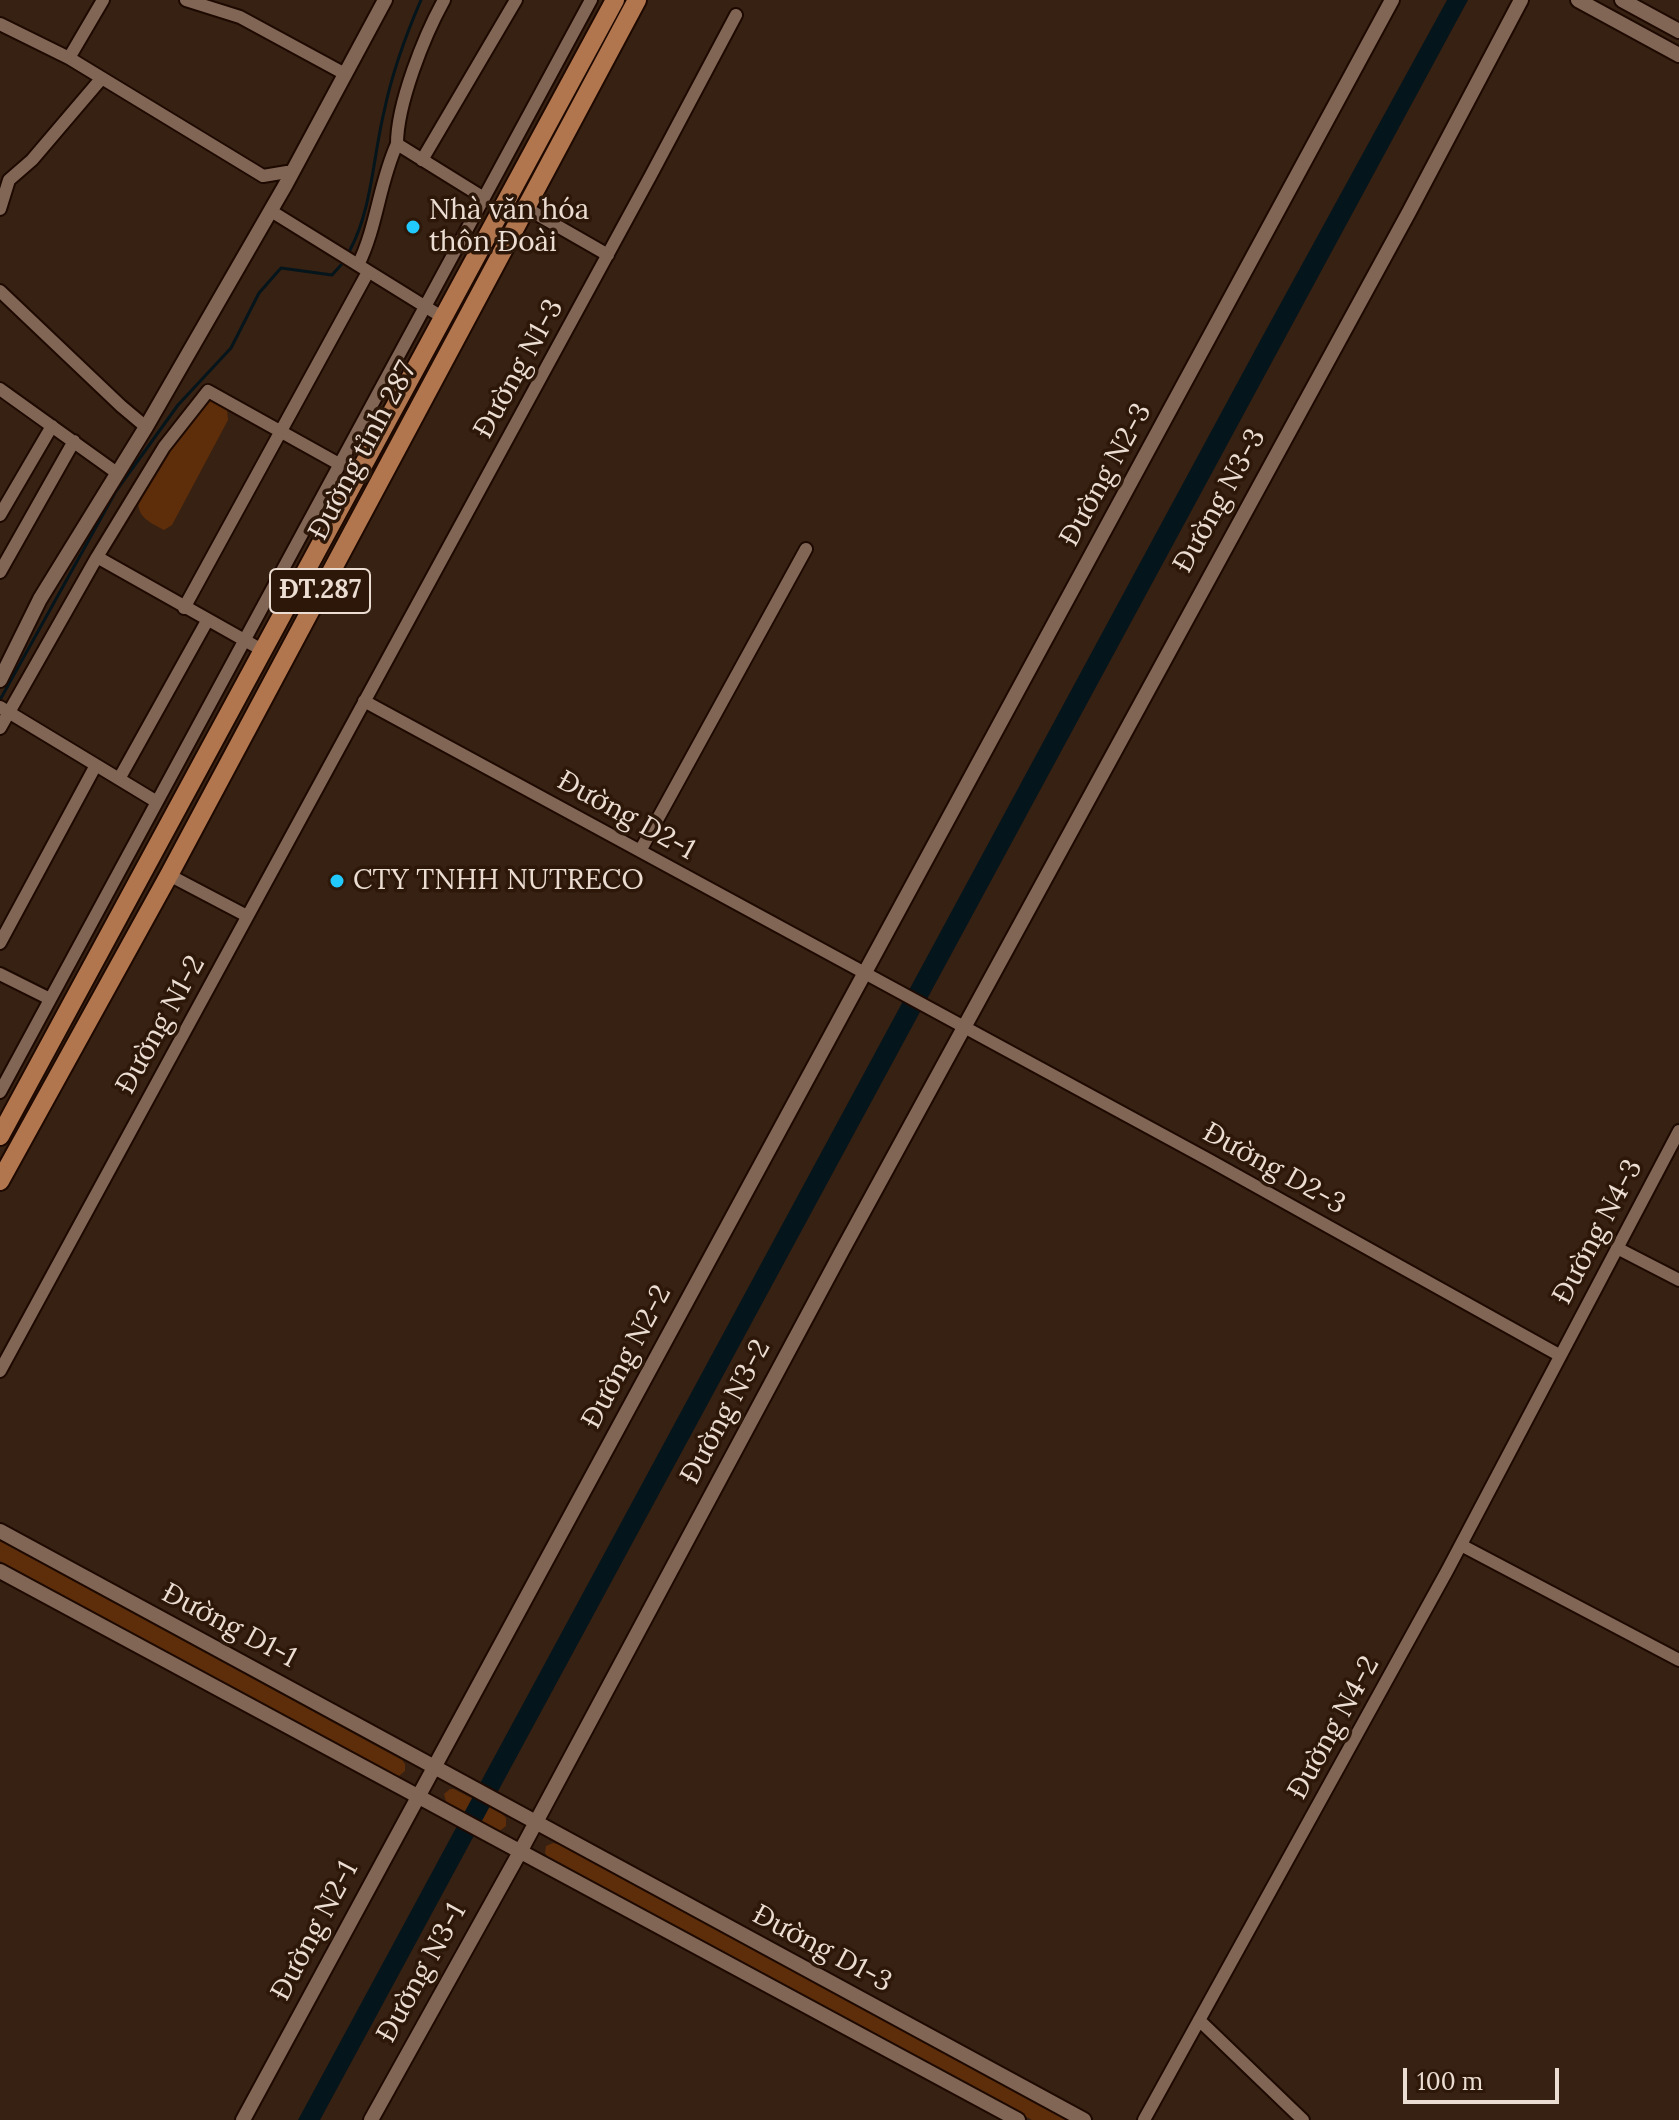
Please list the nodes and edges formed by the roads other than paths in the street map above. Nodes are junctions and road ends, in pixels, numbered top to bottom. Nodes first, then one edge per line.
1 (103, 0) edge
2 (186, 0) edge
3 (385, 0) edge
4 (444, 0) edge
5 (516, 0) edge
6 (591, 0) edge
7 (615, 0) edge
8 (637, 0) edge
9 (1392, 0) edge
10 (1521, 0) edge
11 (1578, 0) edge
12 (1622, 0) edge
13 (736, 15) dead end
14 (0, 24) edge
15 (1679, 31) edge
16 (1679, 55) edge
17 (69, 58) junction
18 (345, 74) junction
19 (101, 79) junction
20 (397, 144) junction
21 (422, 160) junction
22 (292, 173) junction
23 (484, 198) junction
24 (526, 208) junction
25 (0, 209) edge
26 (271, 211) junction
27 (608, 255) junction
28 (363, 268) junction
29 (0, 291) edge
30 (425, 307) junction
31 (442, 317) junction
32 (0, 389) edge
33 (52, 426) junction
34 (146, 427) junction
35 (280, 429) junction
36 (74, 441) junction
37 (339, 464) junction
38 (117, 473) junction
39 (0, 515) edge
40 (806, 549) dead end
41 (97, 557) junction
42 (0, 572) edge
43 (184, 608) junction
44 (207, 621) junction
45 (243, 642) junction
46 (262, 650) junction
47 (0, 680) edge
48 (364, 701) junction
49 (4, 709) edge
50 (0, 728) edge
51 (96, 765) junction
52 (119, 779) junction
53 (157, 802) junction
54 (174, 815) junction
55 (194, 826) junction
56 (640, 851) junction
57 (169, 875) junction
58 (247, 916) junction
59 (0, 943) edge
60 (865, 973) junction
61 (0, 974) edge
62 (50, 999) junction
63 (964, 1027) junction
64 (0, 1092) edge
65 (1679, 1131) edge
66 (0, 1136) edge
67 (0, 1181) edge
68 (1617, 1248) junction
69 (1679, 1280) edge
70 (1559, 1355) junction
71 (0, 1371) edge
72 (0, 1531) edge
73 (1461, 1545) junction
74 (0, 1571) edge
75 (1679, 1660) edge
76 (434, 1766) junction
77 (416, 1797) junction
78 (536, 1822) junction
79 (520, 1852) junction
80 (1199, 2020) junction
81 (243, 2120) edge
82 (371, 2120) edge
83 (1018, 2120) edge
84 (1084, 2120) edge
85 (1144, 2120) edge
86 (1303, 2120) edge

1 - 17 street
2 - 18 street
3 - 18 street
4 - 20 street
5 - 21 street
6 - 23 street
7 - 31 main road, Đường tỉnh 287 / ĐT.287
8 - 24 main road, Đường tỉnh 287 / ĐT.287
9 - 60 street, Đường N2-3
10 - 63 street, Đường N3-3
11 - 16 street
12 - 15 street
13 - 27 street, Đường N1-3
14 - 17 street
17 - 19 street
18 - 22 street
19 - 22 street
19 - 25 street
20 - 21 street
20 - 28 street
21 - 23 street
22 - 26 street
23 - 30 street
24 - 27 street
24 - 55 main road, Đường tỉnh 287 / ĐT.287
26 - 28 street
26 - 34 street
27 - 48 street, Đường N1-3
28 - 30 street
28 - 35 street
29 - 34 street
30 - 31 street
30 - 37 street
31 - 46 main road, Đường tỉnh 287 / ĐT.287
32 - 33 street
33 - 36 street
33 - 39 street
34 - 38 street
35 - 37 street
35 - 41 street
35 - 43 street
36 - 38 street
36 - 42 street
37 - 45 street
38 - 47 street
40 - 56 street
41 - 43 street
41 - 49 street
43 - 44 street
44 - 45 street
44 - 52 street
45 - 46 street
45 - 53 street
46 - 54 main road, Đường tỉnh 287 / ĐT.287
48 - 56 street, Đường D2-1
48 - 58 street, Đường N1-2
49 - 50 street
49 - 51 street
51 - 52 street
51 - 59 street
52 - 53 street
53 - 62 street
54 - 55 main road
54 - 66 main road, Đường tỉnh 287 / ĐT.287
55 - 57 main road, Đường tỉnh 287 / ĐT.287
56 - 60 street, Đường D2-1
57 - 58 street
57 - 67 main road, Đường tỉnh 287 / ĐT.287
58 - 71 street, Đường N1-2
60 - 63 street, Đường D2-1
60 - 76 street, Đường N2-2
61 - 62 street
62 - 64 street
63 - 70 street, Đường D2-3
63 - 78 street, Đường N3-2
65 - 68 street, Đường N4-3
68 - 69 street
68 - 70 street, Đường N4-3
70 - 73 street, Đường N4-2
72 - 76 street, Đường D1-1
73 - 75 street
73 - 80 street, Đường N4-2
74 - 77 street
76 - 77 street, Đường N2-1
76 - 78 street, Đường D1-1
77 - 79 street, Đường D1-3
77 - 81 street, Đường N2-1
78 - 79 street, Đường N3-2
78 - 84 street, Đường D1-3
79 - 82 street, Đường N3-1
79 - 83 street, Đường D1-3
80 - 85 street, Đường N4-2
80 - 86 street

